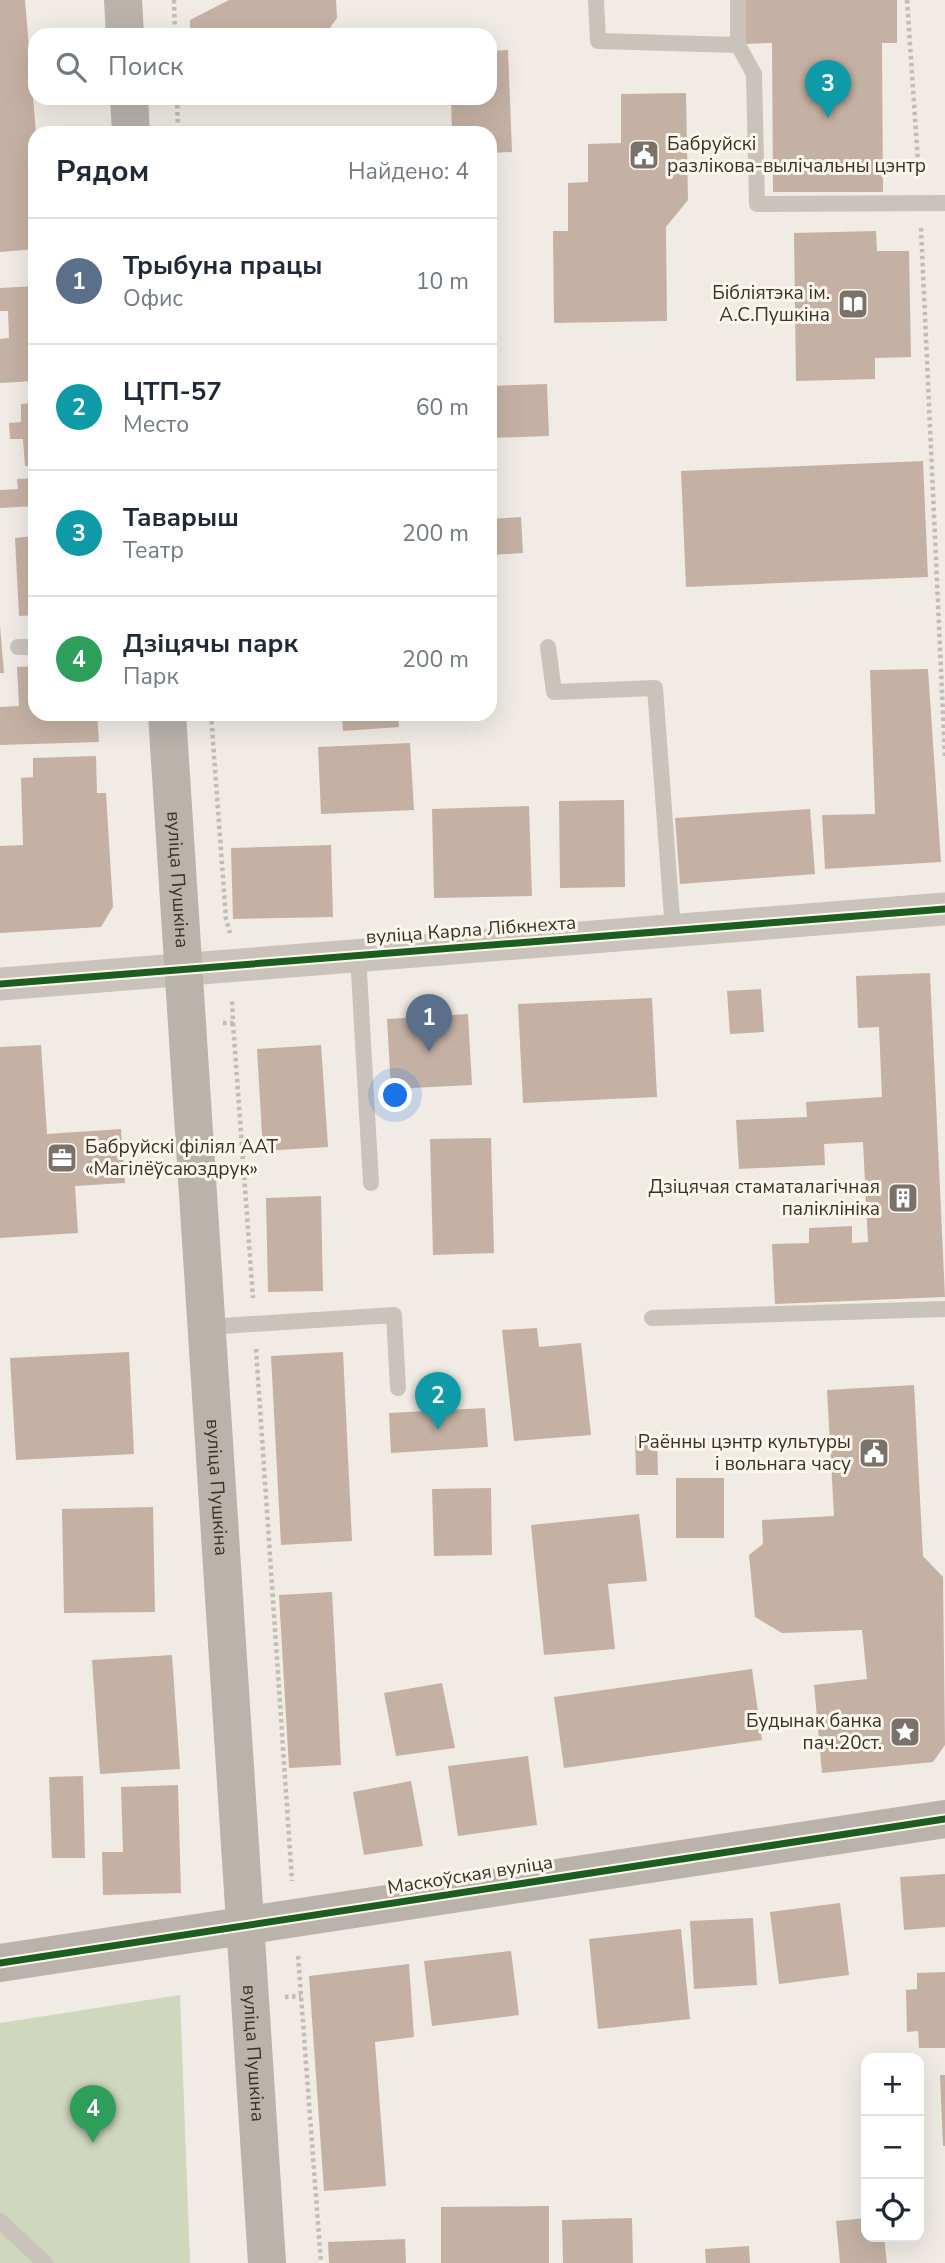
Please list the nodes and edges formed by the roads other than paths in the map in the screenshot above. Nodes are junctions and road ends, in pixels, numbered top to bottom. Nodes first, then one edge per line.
1 (123, 0) edge
2 (596, 0) edge
3 (738, 0) edge
4 (125, 28) edge
5 (738, 45) junction
6 (129, 105) edge
7 (131, 126) edge
8 (945, 203) edge
9 (548, 647) dead end
10 (167, 721) edge
11 (945, 909) edge
12 (673, 930) junction
13 (358, 955) junction
14 (182, 969) junction
15 (0, 984) edge
16 (371, 1183) dead end
17 (945, 1309) edge
18 (652, 1318) dead end
19 (206, 1327) junction
20 (398, 1388) dead end
21 (945, 1819) edge
22 (245, 1925) junction
23 (0, 1963) edge
24 (0, 2221) edge
25 (45, 2263) edge
26 (267, 2263) edge

1 - 4 main road
2 - 5 lane
3 - 5 lane
5 - 8 lane
6 - 7 main road
9 - 12 lane
10 - 14 main road, вуліца Пушкіна
11 - 12 street, вуліца Карла Лібкнехта
12 - 13 street, вуліца Карла Лібкнехта
13 - 14 street, вуліца Карла Лібкнехта
13 - 16 lane
14 - 15 street, вуліца Карла Лібкнехта
14 - 19 main road, вуліца Пушкіна
17 - 18 lane
19 - 20 lane
19 - 22 main road, вуліца Пушкіна
21 - 22 main road, Маскоўская вуліца
22 - 23 main road, Маскоўская вуліца
22 - 26 main road, вуліца Пушкіна
24 - 25 lane

